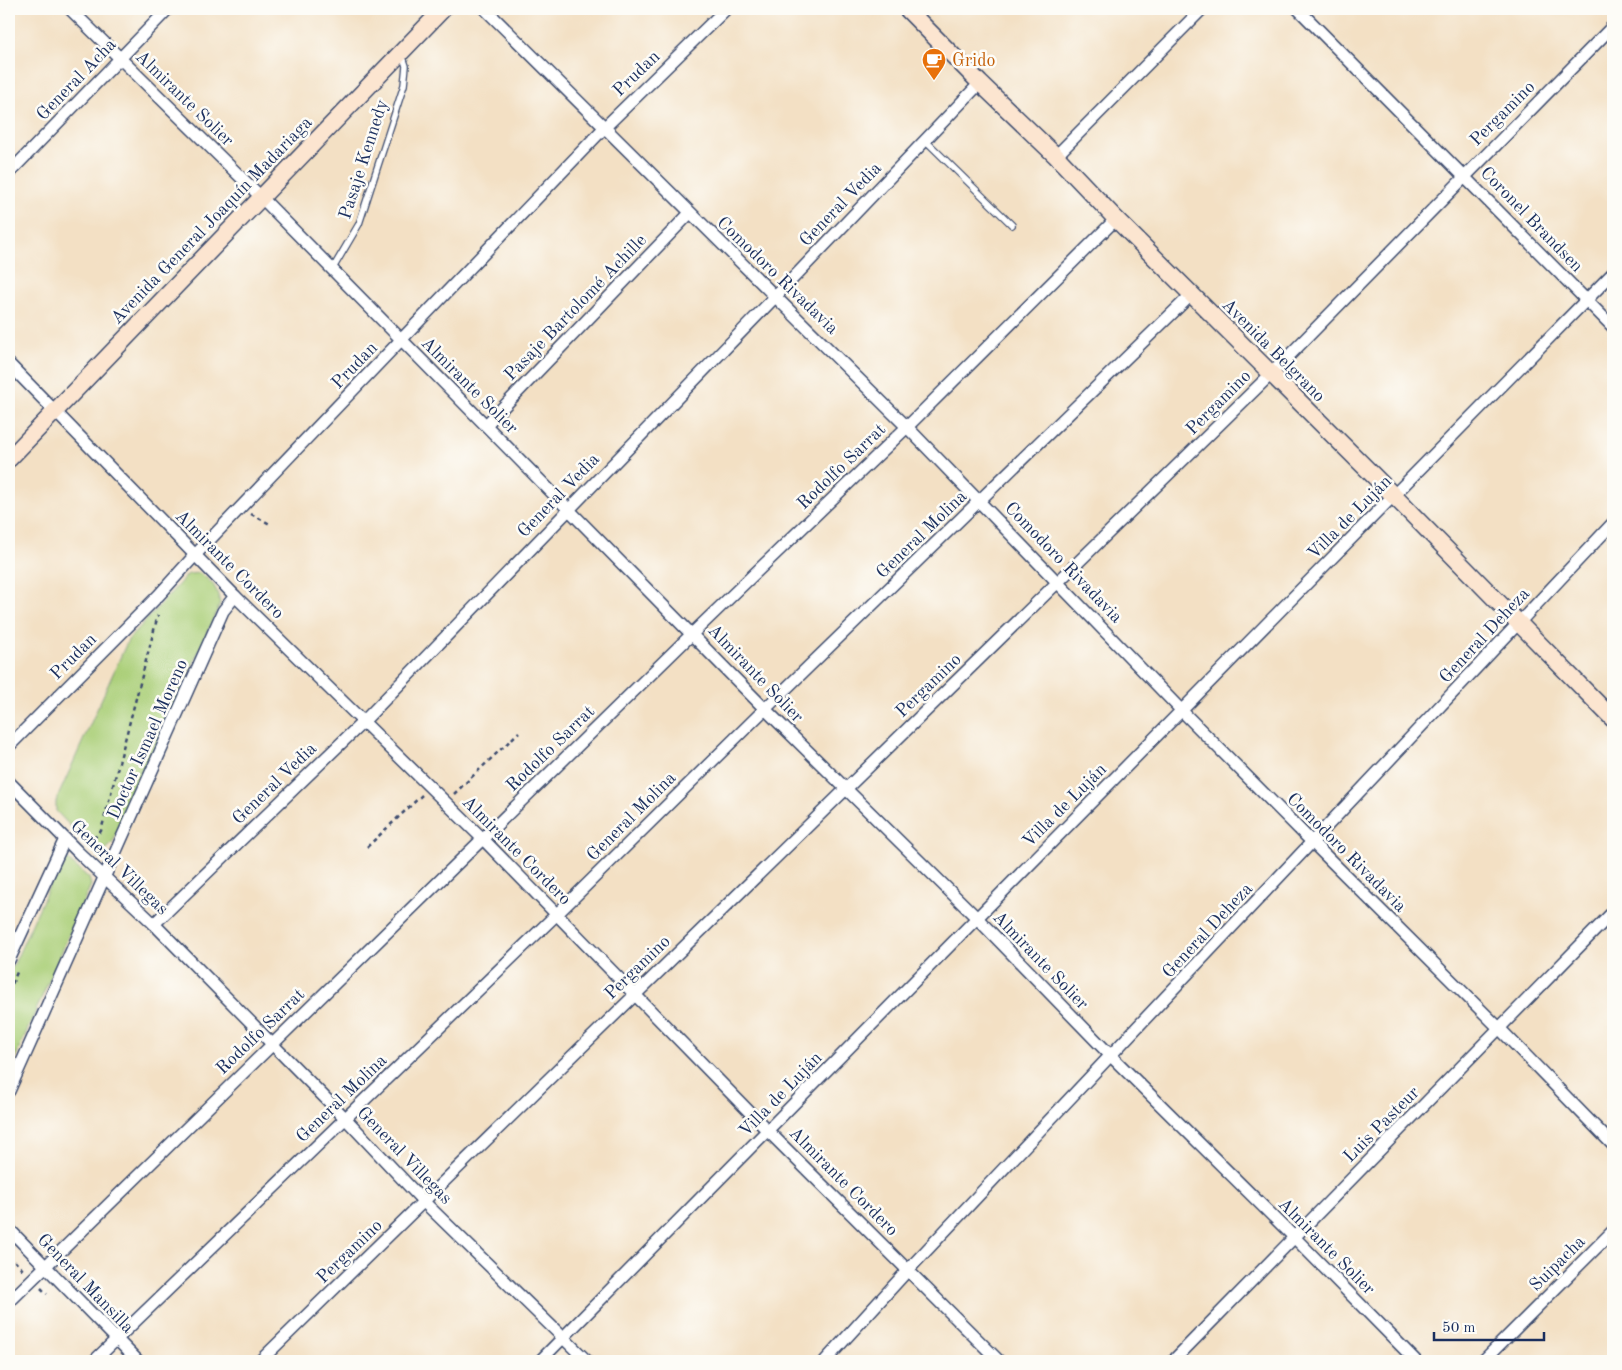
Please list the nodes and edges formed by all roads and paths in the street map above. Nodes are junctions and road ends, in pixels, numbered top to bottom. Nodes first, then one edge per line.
1 (70, 9) edge
2 (168, 9) edge
3 (443, 9) edge
4 (485, 9) edge
5 (726, 9) edge
6 (907, 9) edge
7 (1202, 9) edge
8 (1298, 9) edge
9 (1613, 26) edge
10 (402, 52) junction
11 (120, 59) junction
12 (980, 83) junction
13 (605, 127) junction
14 (925, 140) junction
15 (1056, 156) junction
16 (9, 173) edge
17 (1465, 175) junction
18 (261, 197) junction
19 (690, 213) junction
20 (1116, 219) junction
21 (1012, 225) dead end
22 (332, 270) junction
23 (1613, 273) edge
24 (1191, 295) junction
25 (776, 296) junction
26 (1586, 300) junction
27 (1613, 327) edge
28 (402, 341) junction
29 (9, 364) edge
30 (1271, 374) junction
31 (55, 411) junction
32 (486, 425) junction
33 (908, 427) junction
34 (9, 459) edge
35 (1394, 496) junction
36 (980, 501) junction
37 (568, 509) junction
38 (249, 513) dead end
39 (1613, 523) edge
40 (270, 524) dead end
41 (196, 554) junction
42 (1059, 582) junction
43 (235, 596) junction
44 (159, 611) dead end
45 (1519, 623) junction
46 (693, 634) junction
47 (765, 709) junction
48 (1182, 711) junction
49 (1613, 720) edge
50 (364, 721) junction
51 (519, 732) dead end
52 (9, 746) edge
53 (9, 782) edge
54 (431, 787) junction
55 (846, 788) junction
56 (445, 802) junction
57 (66, 839) junction
58 (482, 839) junction
59 (1313, 843) junction
60 (367, 847) dead end
61 (79, 853) junction
62 (106, 877) junction
63 (1613, 912) edge
64 (557, 914) junction
65 (976, 918) junction
66 (154, 924) junction
67 (9, 960) edge
68 (21, 964) dead end
69 (9, 991) edge
70 (634, 994) junction
71 (1500, 1029) junction
72 (272, 1044) junction
73 (1112, 1057) junction
74 (9, 1091) edge
75 (345, 1118) junction
76 (768, 1131) junction
77 (1613, 1145) edge
78 (424, 1202) junction
79 (9, 1229) edge
80 (1613, 1231) edge
81 (1294, 1237) junction
82 (46, 1266) junction
83 (908, 1270) junction
84 (9, 1302) edge
85 (563, 1338) junction
86 (116, 1339) junction
87 (94, 1361) edge
88 (138, 1361) edge
89 (260, 1361) edge
90 (540, 1361) edge
91 (586, 1361) edge
92 (825, 1361) edge
93 (999, 1361) edge
94 (1173, 1361) edge
95 (1416, 1361) edge
96 (1483, 1361) edge

1 - 11 street, Almirante Solier
2 - 11 street, General Acha
3 - 10 street, Avenida General Joaquín Madariaga
4 - 13 street, Comodoro Rivadavia
5 - 13 street, Prudan
6 - 12 street, Avenida Belgrano
7 - 15 street
8 - 17 street, Coronel Brandsen
9 - 17 street, Pergamino
10 - 18 street, Avenida General Joaquín Madariaga
10 - 22 lane, Pasaje Kennedy
11 - 16 street, General Acha
11 - 18 street, Almirante Solier
12 - 14 street, General Vedia
12 - 15 street, Avenida Belgrano
13 - 19 street, Comodoro Rivadavia
13 - 28 street, Prudan
14 - 21 lane
14 - 25 street, General Vedia
15 - 20 street, Avenida Belgrano
17 - 26 street, Coronel Brandsen
17 - 30 street, Pergamino
18 - 22 street, Almirante Solier
18 - 31 street, Avenida General Joaquín Madariaga
19 - 25 street, Comodoro Rivadavia
19 - 32 street, Pasaje Bartolomé Achille
20 - 24 street, Avenida Belgrano
20 - 33 street, Rodolfo Sarrat
22 - 28 street, Almirante Solier
23 - 26 street, Villa de Luján
24 - 30 street, Avenida Belgrano
24 - 36 street, General Molina
25 - 33 street, Comodoro Rivadavia
25 - 37 street, General Vedia
26 - 27 street, Coronel Brandsen
26 - 35 street, Villa de Luján
28 - 32 street, Almirante Solier
28 - 41 street, Prudan
29 - 31 street, Almirante Cordero
30 - 35 street, Avenida Belgrano
30 - 42 street, Pergamino
31 - 34 street, Avenida General Joaquín Madariaga
31 - 41 street, Almirante Cordero
32 - 37 street, Almirante Solier
33 - 36 street, Comodoro Rivadavia
33 - 46 street, Rodolfo Sarrat
35 - 45 street, Avenida Belgrano
35 - 48 street, Villa de Luján
36 - 42 street, Comodoro Rivadavia
36 - 47 street, General Molina
37 - 46 street, Almirante Solier
37 - 50 street, General Vedia
38 - 40 path
39 - 45 street, General Deheza
41 - 43 street, Almirante Cordero
41 - 52 street, Prudan
42 - 48 street, Comodoro Rivadavia
42 - 55 street, Pergamino
43 - 50 street, Almirante Cordero
43 - 62 street, Doctor Ismael Moreno
44 - 61 path
45 - 49 street, Avenida Belgrano
45 - 59 street, General Deheza
46 - 47 street, Almirante Solier
46 - 58 street, Rodolfo Sarrat
47 - 55 street, Almirante Solier
47 - 64 street, General Molina
48 - 59 street, Comodoro Rivadavia
48 - 65 street, Villa de Luján
50 - 54 street, Almirante Cordero
50 - 66 street, General Vedia
51 - 56 path
53 - 57 street, General Villegas
54 - 56 street, Almirante Cordero
54 - 60 path
55 - 65 street, Almirante Solier
55 - 70 street, Pergamino
56 - 58 street, Almirante Cordero
57 - 61 street, General Villegas
57 - 67 street
58 - 64 street, Almirante Cordero
58 - 72 street, Rodolfo Sarrat
59 - 71 street, Comodoro Rivadavia
59 - 73 street, General Deheza
61 - 62 street, General Villegas
62 - 66 street, General Villegas
62 - 74 street, Doctor Ismael Moreno
63 - 71 street, Luis Pasteur
64 - 70 street, Almirante Cordero
64 - 75 street, General Molina
65 - 73 street, Almirante Solier
65 - 76 street, Villa de Luján
66 - 72 street, General Villegas
68 - 69 path
70 - 76 street, Almirante Cordero
70 - 78 street, Pergamino
71 - 77 street, Comodoro Rivadavia
71 - 81 street, Luis Pasteur
72 - 75 street, General Villegas
72 - 82 street, Rodolfo Sarrat
73 - 81 street, Almirante Solier
73 - 83 street, General Deheza
75 - 78 street, General Villegas
75 - 86 street, General Molina
76 - 83 street, Almirante Cordero
76 - 85 street, Villa de Luján
78 - 85 street, General Villegas
78 - 89 street, Pergamino
79 - 82 street, General Mansilla
80 - 96 street, Suipacha
81 - 94 street, Luis Pasteur
81 - 95 street, Almirante Solier
82 - 84 street, Rodolfo Sarrat
82 - 86 street, General Mansilla
83 - 92 street, General Deheza
83 - 93 street, Almirante Cordero
85 - 90 street, Villa de Luján
85 - 91 street, General Villegas
86 - 87 street, General Molina
86 - 88 street, General Mansilla

